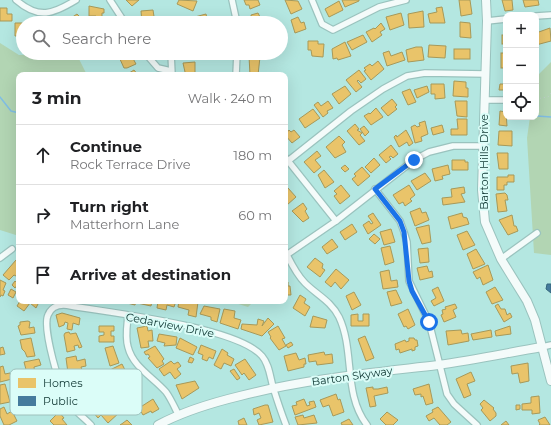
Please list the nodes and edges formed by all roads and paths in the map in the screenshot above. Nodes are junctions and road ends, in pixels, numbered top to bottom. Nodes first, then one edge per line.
1 (16, 0) edge
2 (76, 0) edge
3 (110, 0) edge
4 (232, 0) edge
5 (312, 0) edge
6 (406, 0) edge
7 (486, 0) edge
8 (551, 15) edge
9 (120, 16) edge
10 (235, 16) edge
11 (539, 16) edge
12 (503, 19) edge
13 (487, 20) junction
14 (151, 60) edge
15 (171, 60) edge
16 (237, 60) edge
17 (169, 72) edge
18 (172, 72) edge
19 (236, 72) edge
20 (486, 74) junction
21 (551, 93) edge
22 (539, 98) edge
23 (485, 100) junction
24 (503, 100) edge
25 (483, 146) junction
26 (288, 158) edge
27 (288, 161) edge
28 (375, 189) junction
29 (336, 220) junction
30 (537, 233) dead end
31 (12, 249) dead end
32 (288, 254) edge
33 (0, 258) edge
34 (288, 259) edge
35 (501, 259) junction
36 (128, 316) junction
37 (551, 345) edge
38 (542, 347) junction
39 (440, 364) junction
40 (56, 369) edge
41 (350, 375) junction
42 (551, 381) edge
43 (273, 388) junction
44 (178, 414) junction
45 (81, 415) edge
46 (91, 425) edge
47 (158, 425) edge
48 (286, 425) edge
49 (367, 425) edge
50 (477, 425) edge

1 - 2 street
3 - 9 street
4 - 10 street
5 - 6 street
7 - 13 street, Barton Hills Drive
8 - 11 street
12 - 13 street
13 - 20 street, Barton Hills Drive
14 - 17 street
15 - 18 street
16 - 19 street
20 - 23 street, Barton Hills Drive
20 - 26 street
21 - 22 path
23 - 24 street
23 - 25 street, Barton Hills Drive
25 - 28 street
25 - 35 street, Barton Hills Drive
27 - 29 street
28 - 29 street
28 - 39 street
29 - 32 street
30 - 35 street
31 - 33 street
34 - 41 street
35 - 38 street, Barton Hills Drive
36 - 40 street, Cedarview Drive
36 - 43 street, Cedarview Drive
36 - 44 street
37 - 38 street, Barton Skyway
38 - 39 street, Barton Skyway
38 - 42 street, Barton Hills Drive
39 - 41 street, Barton Skyway
39 - 50 street
41 - 43 street, Barton Skyway
41 - 49 street
43 - 44 street, Barton Skyway
43 - 48 street, Cedarview Drive
44 - 47 street, Barton Skyway
45 - 46 street, Cedarview Drive

